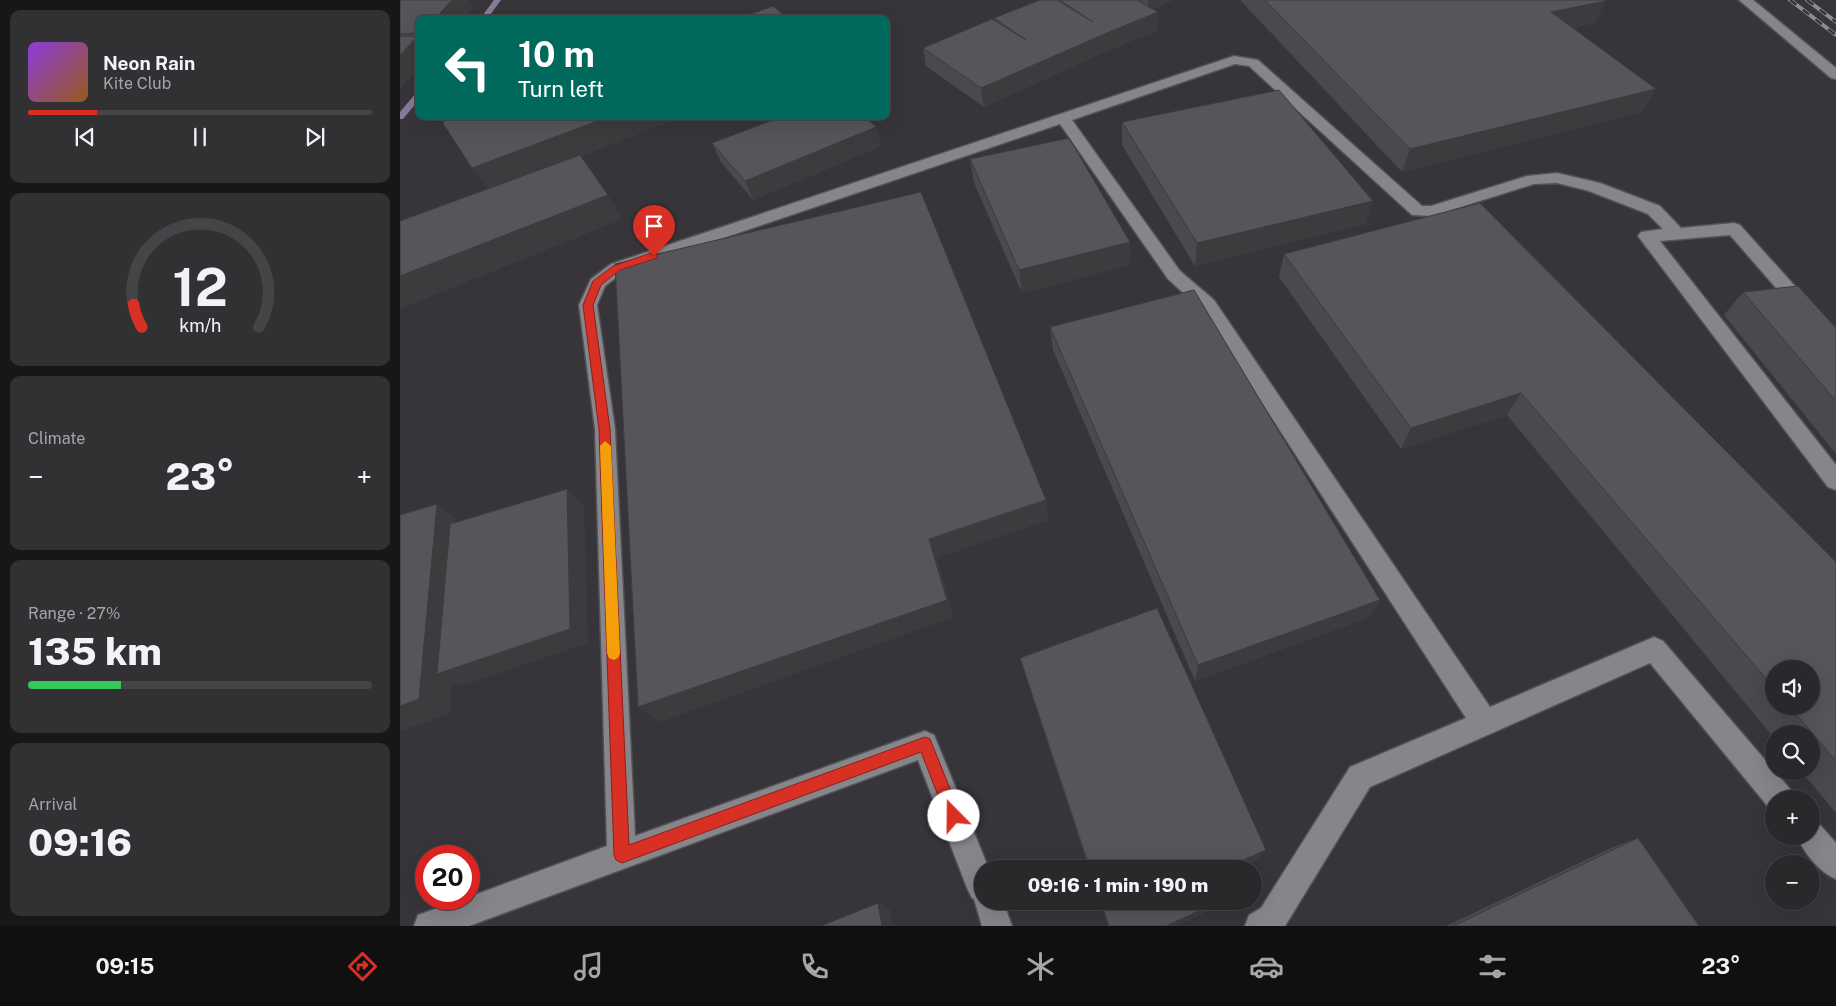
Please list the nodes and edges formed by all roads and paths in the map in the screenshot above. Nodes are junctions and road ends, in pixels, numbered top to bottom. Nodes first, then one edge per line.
1 (1745, 0) edge
2 (1836, 75) edge
3 (1063, 117) junction
4 (1677, 234) junction
5 (1836, 344) edge
6 (1836, 481) edge
7 (1484, 722) junction
8 (1772, 790) edge
9 (1819, 845) edge
10 (622, 855) junction
11 (1836, 865) edge
12 (974, 868) edge
13 (992, 910) edge
14 (429, 926) edge
15 (998, 926) edge
16 (1260, 926) edge

1 - 2 lane
3 - 4 lane
3 - 7 lane
3 - 10 lane
4 - 5 lane
4 - 6 lane
7 - 8 lane
7 - 16 lane
9 - 11 lane
10 - 12 lane
10 - 14 lane
13 - 15 lane

